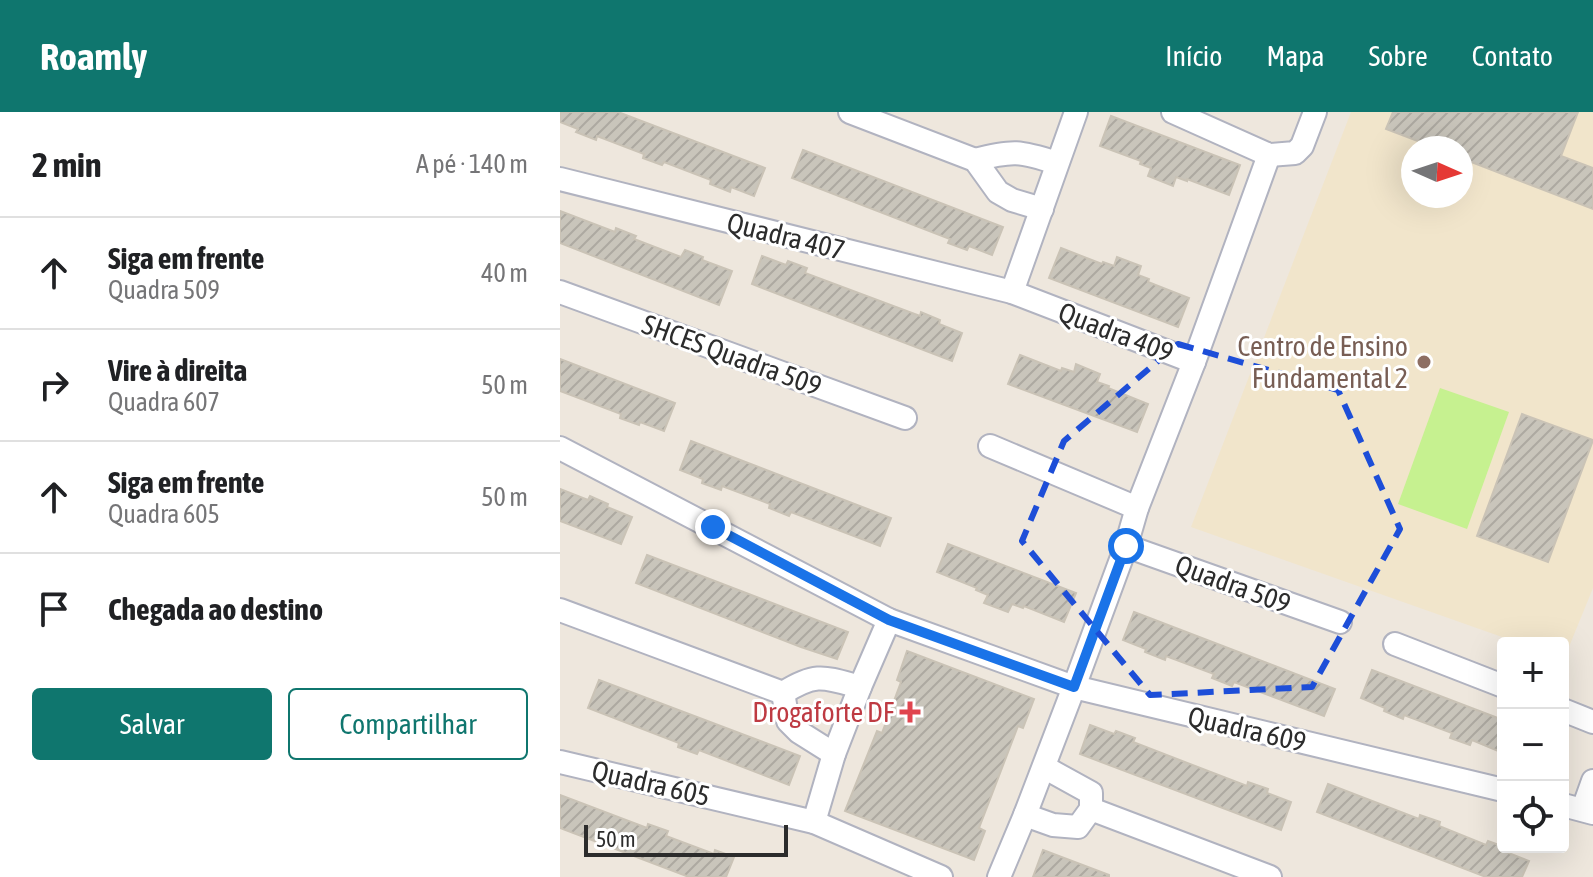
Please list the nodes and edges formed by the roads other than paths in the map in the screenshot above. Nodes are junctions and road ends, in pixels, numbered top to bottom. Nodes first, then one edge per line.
1 (850, 112) edge
2 (1076, 112) edge
3 (1173, 112) edge
4 (1315, 112) edge
5 (1269, 155) junction
6 (975, 160) junction
7 (1057, 163) junction
8 (560, 179) edge
9 (1042, 209) junction
10 (560, 292) edge
11 (1012, 292) junction
12 (1194, 362) junction
13 (905, 418) dead end
14 (990, 446) dead end
15 (560, 448) edge
16 (1137, 508) junction
17 (1126, 546) junction
18 (560, 610) edge
19 (889, 620) junction
20 (1340, 622) dead end
21 (1395, 644) dead end
22 (1497, 684) edge
23 (860, 687) junction
24 (1074, 687) junction
25 (783, 693) junction
26 (1569, 712) edge
27 (1593, 722) edge
28 (834, 754) junction
29 (560, 762) edge
30 (1044, 767) junction
31 (1593, 781) edge
32 (1497, 789) edge
33 (1091, 809) junction
34 (1580, 809) edge
35 (1025, 815) junction
36 (814, 822) junction
37 (941, 877) edge
38 (999, 877) edge
39 (1270, 877) edge

1 - 6 street
2 - 7 street
3 - 5 street
4 - 5 street
5 - 12 street, Quadra 409
6 - 7 street
6 - 9 street
7 - 9 street
8 - 11 street, Quadra 407
9 - 11 street
10 - 13 street, SHCES Quadra 509
11 - 12 street, Quadra 409
12 - 16 street
14 - 16 street
15 - 19 street
16 - 17 street
17 - 20 street, Quadra 509
17 - 24 street
18 - 25 street
19 - 23 street
19 - 24 street, Quadra 609
21 - 22 street
23 - 25 street
23 - 28 street
24 - 30 street
24 - 32 street, Quadra 609
25 - 28 street
26 - 27 street
28 - 36 street
29 - 36 street, Quadra 605
30 - 33 street
30 - 35 street
31 - 34 street
33 - 35 street
33 - 39 street
35 - 38 street
36 - 37 street, Quadra 605

